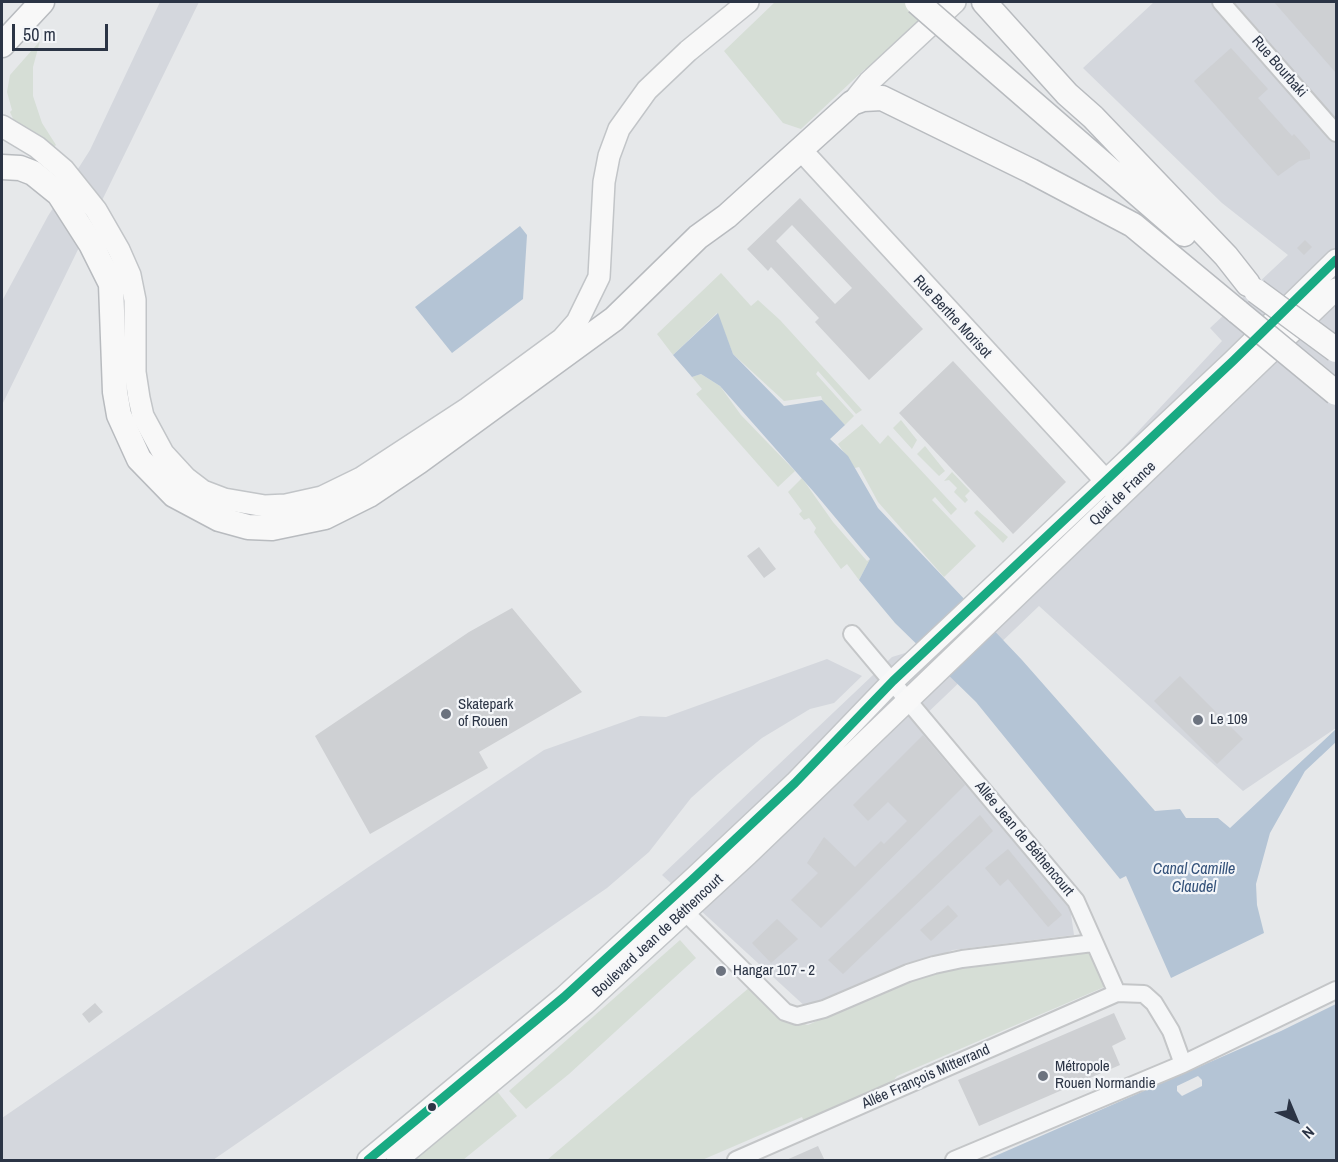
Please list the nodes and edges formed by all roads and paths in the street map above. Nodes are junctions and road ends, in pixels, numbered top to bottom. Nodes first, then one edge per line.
1 (23, 2) edge
2 (42, 2) edge
3 (748, 2) edge
4 (917, 2) edge
5 (955, 2) edge
6 (984, 2) edge
7 (1221, 2) edge
8 (2, 26) edge
9 (2, 45) edge
10 (852, 102) junction
11 (2, 124) edge
12 (2, 133) edge
13 (1336, 133) edge
14 (801, 150) junction
15 (2, 167) edge
16 (1336, 260) edge
17 (1252, 288) junction
18 (1336, 289) edge
19 (1336, 350) edge
20 (1336, 393) edge
21 (1106, 481) junction
22 (1120, 496) junction
23 (852, 634) dead end
24 (893, 681) junction
25 (909, 699) junction
26 (679, 905) junction
27 (1093, 943) junction
28 (1336, 990) edge
29 (1117, 993) junction
30 (1183, 1064) junction
31 (368, 1161) edge
32 (397, 1161) edge
33 (736, 1161) edge
34 (954, 1161) edge

1 - 8 highway
2 - 9 highway
3 - 11 main road
4 - 17 highway, bridge
5 - 10 main road
6 - 17 highway
7 - 13 street, Rue Bourbaki
10 - 14 highway
10 - 20 highway, bridge
11 - 12 main road
14 - 15 highway
14 - 21 main road, Rue Berthe Morisot
16 - 21 main road, Quai de France
17 - 19 highway, bridge
18 - 22 main road, Quai de France
21 - 22 main road, Rue Berthe Morisot
21 - 24 main road, Quai de France
22 - 25 main road, Quai de France
23 - 24 street, Allée Jean de Béthencourt
24 - 25 street, Allée Jean de Béthencourt
24 - 26 main road, Boulevard Jean de Béthencourt
25 - 26 main road, Boulevard Jean de Béthencourt
25 - 27 street, Allée Jean de Béthencourt
26 - 27 street
26 - 31 main road, Boulevard Jean de Béthencourt
26 - 32 main road, Boulevard Jean de Béthencourt
27 - 29 street, Allée Jean de Béthencourt
28 - 30 street
29 - 30 street
29 - 33 street, Allée François Mitterrand
30 - 34 street

